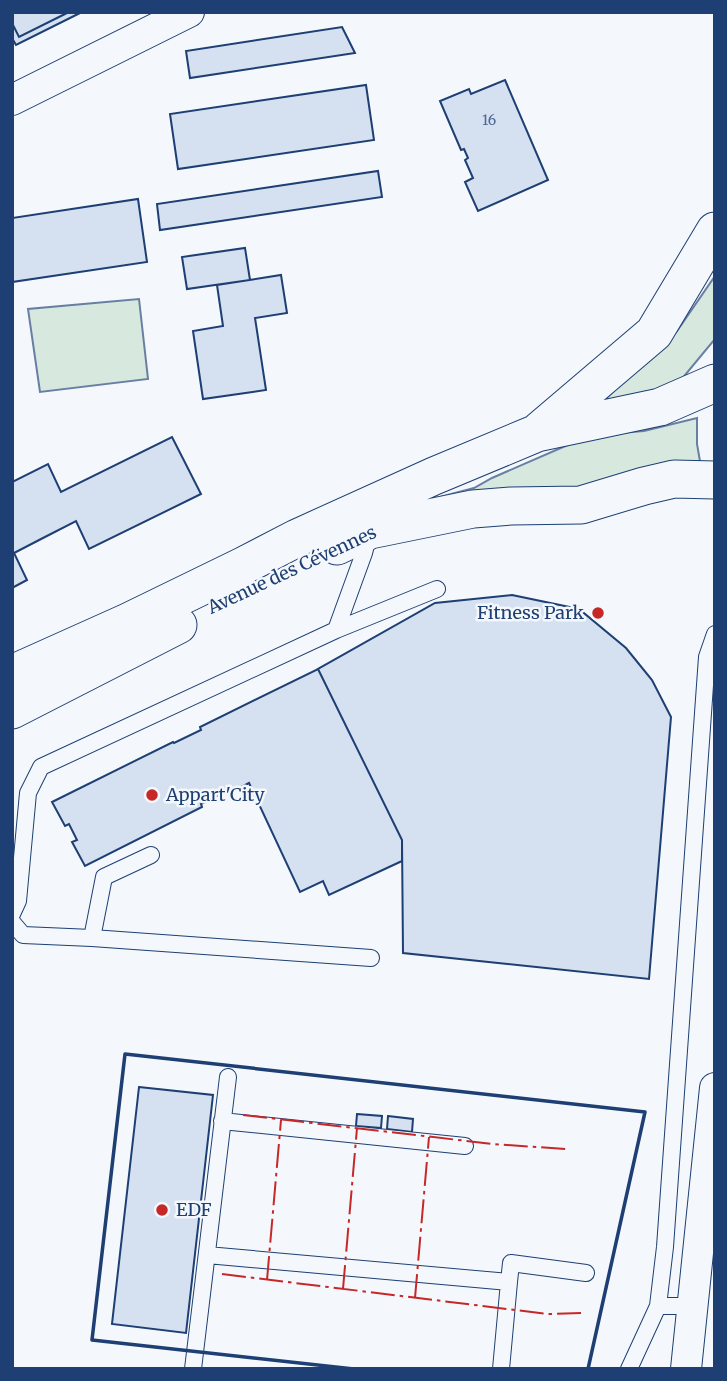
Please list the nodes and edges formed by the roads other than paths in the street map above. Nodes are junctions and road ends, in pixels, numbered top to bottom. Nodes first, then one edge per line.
1 (189, 12) edge
2 (12, 100) edge
3 (715, 231) edge
4 (715, 383) edge
5 (537, 433) junction
6 (715, 480) edge
7 (370, 530) junction
8 (437, 589) dead end
9 (128, 622) junction
10 (336, 630) junction
11 (715, 634) edge
12 (12, 660) edge
13 (12, 674) edge
14 (12, 710) edge
15 (151, 855) dead end
16 (12, 914) edge
17 (12, 922) edge
18 (92, 938) junction
19 (371, 958) dead end
20 (228, 1077) dead end
21 (715, 1088) edge
22 (222, 1121) junction
23 (466, 1146) dead end
24 (206, 1255) junction
25 (586, 1273) dead end
26 (509, 1282) junction
27 (692, 1306) junction
28 (658, 1307) junction
29 (193, 1369) edge
30 (501, 1369) edge
31 (629, 1369) edge
32 (686, 1369) edge

1 - 2 street
3 - 5 street
4 - 5 street, Avenue des Cévennes
5 - 9 street, Avenue des Cévennes
6 - 7 street, Avenue des Cévennes
7 - 10 lane
7 - 14 street, Avenue des Cévennes
8 - 10 lane
9 - 12 street, Avenue des Cévennes
9 - 13 street, Avenue des Cévennes
10 - 16 lane
11 - 28 lane
15 - 18 lane
17 - 18 lane
18 - 19 lane
20 - 22 lane
21 - 27 street
22 - 23 lane
22 - 24 lane
24 - 26 lane
24 - 29 lane
25 - 26 lane
26 - 30 lane
27 - 28 lane
27 - 32 street
28 - 31 lane

